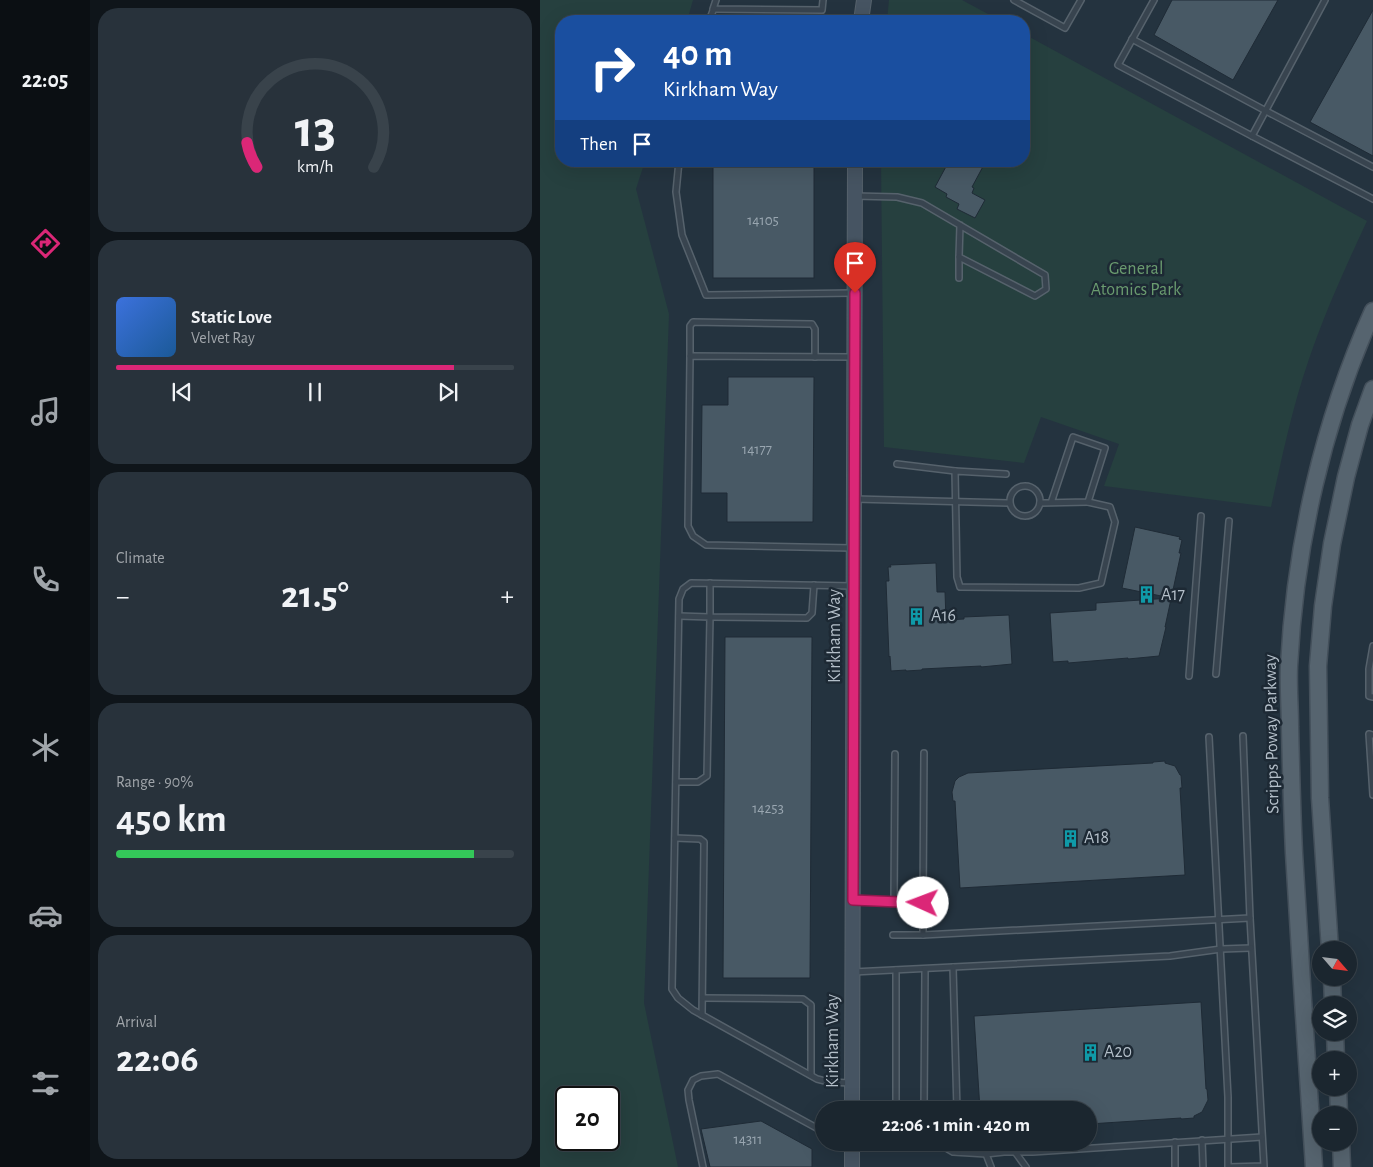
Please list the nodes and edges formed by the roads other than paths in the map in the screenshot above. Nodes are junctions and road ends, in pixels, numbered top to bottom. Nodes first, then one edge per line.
1 (717, 0) edge
2 (823, 0) edge
3 (864, 0) edge
4 (1014, 0) edge
5 (1081, 0) edge
6 (1154, 0) edge
7 (1325, 0) edge
8 (713, 10) junction
9 (711, 15) edge
10 (862, 15) edge
11 (1132, 39) junction
12 (1266, 111) junction
13 (1252, 136) junction
14 (1373, 166) edge
15 (678, 167) edge
16 (855, 167) edge
17 (855, 196) junction
18 (1373, 199) edge
19 (960, 225) junction
20 (959, 257) junction
21 (959, 278) dead end
22 (855, 293) junction
23 (1373, 311) edge
24 (690, 356) junction
25 (815, 357) junction
26 (854, 357) junction
27 (1373, 389) edge
28 (897, 464) dead end
29 (954, 471) junction
30 (1006, 474) dead end
31 (854, 499) junction
32 (955, 502) junction
33 (1088, 502) junction
34 (1010, 503) junction
35 (1040, 503) junction
36 (1050, 503) junction
37 (1201, 516) dead end
38 (1229, 521) dead end
39 (854, 548) junction
40 (710, 583) junction
41 (814, 585) junction
42 (854, 586) junction
43 (679, 616) junction
44 (710, 617) junction
45 (1373, 646) edge
46 (1216, 674) dead end
47 (1189, 676) dead end
48 (1373, 697) edge
49 (1373, 735) edge
50 (1243, 736) dead end
51 (1209, 738) dead end
52 (924, 753) dead end
53 (895, 754) dead end
54 (676, 782) junction
55 (1373, 795) edge
56 (675, 838) junction
57 (853, 900) junction
58 (894, 902) junction
59 (923, 903) junction
60 (1250, 918) junction
61 (1219, 920) junction
62 (893, 935) dead end
63 (922, 935) junction
64 (1329, 941) edge
65 (1251, 948) junction
66 (1221, 949) junction
67 (953, 967) junction
68 (925, 969) junction
69 (896, 970) junction
70 (852, 972) junction
71 (703, 998) junction
72 (702, 1015) junction
73 (811, 1075) junction
74 (852, 1083) junction
75 (852, 1101) edge
76 (896, 1101) edge
77 (924, 1101) edge
78 (957, 1101) edge
79 (815, 1127) edge
80 (1262, 1137) junction
81 (1228, 1138) junction
82 (1202, 1140) junction
83 (1175, 1142) junction
84 (852, 1151) edge
85 (951, 1151) edge
86 (1341, 1151) edge
87 (958, 1152) joint
88 (1015, 1152) junction
89 (986, 1154) junction
90 (704, 1167) edge
91 (852, 1167) edge
92 (991, 1167) edge
93 (1026, 1167) edge
94 (1175, 1167) edge
95 (1204, 1167) edge
96 (1314, 1167) edge
97 (1342, 1167) edge

1 - 8 lane
2 - 8 lane
3 - 10 main road
4 - 5 lane
6 - 11 lane
7 - 12 lane
8 - 9 lane
11 - 12 lane
11 - 13 lane
12 - 13 lane
12 - 14 lane
13 - 18 lane
15 - 22 lane
16 - 17 main road, Kirkham Way
17 - 19 lane
17 - 22 main road, Kirkham Way
19 - 20 lane
19 - 20 lane
20 - 21 lane
22 - 26 main road, Kirkham Way
23 - 96 main road, Scripps Poway Parkway
24 - 25 lane
24 - 25 lane
24 - 39 lane
25 - 26 lane
26 - 31 main road, Kirkham Way
27 - 64 main road
28 - 29 lane
29 - 30 lane
29 - 32 lane
31 - 32 lane
31 - 39 main road, Kirkham Way
32 - 33 lane
32 - 34 lane
33 - 36 lane
33 - 36 lane
34 - 35 lane
34 - 35 lane
35 - 36 lane
37 - 47 lane
38 - 46 lane
39 - 42 main road, Kirkham Way
40 - 41 lane
40 - 43 lane
40 - 44 lane
41 - 42 lane
41 - 44 lane
42 - 57 main road, Kirkham Way
43 - 44 lane
43 - 54 lane
44 - 54 lane
45 - 48 lane
49 - 55 lane
50 - 60 lane
51 - 61 lane
52 - 59 lane
53 - 58 lane
54 - 56 lane
56 - 71 lane
56 - 72 lane
57 - 58 lane
57 - 70 main road, Kirkham Way
58 - 59 lane
59 - 63 lane
60 - 61 lane
60 - 65 lane
61 - 63 lane
61 - 66 lane
62 - 63 lane
65 - 66 lane
65 - 80 lane
66 - 67 lane
66 - 81 lane
67 - 68 lane
67 - 78 lane
68 - 69 lane
68 - 77 lane
69 - 70 lane
69 - 76 lane
70 - 74 main road, Kirkham Way
71 - 72 lane
71 - 73 lane
72 - 73 lane
73 - 74 lane
74 - 75 main road, Kirkham Way
79 - 90 lane
80 - 81 lane
80 - 81 lane
81 - 82 lane
82 - 83 lane
82 - 95 lane
83 - 88 lane
83 - 94 lane
84 - 91 main road
85 - 87 lane
86 - 97 main road
87 - 89 lane
88 - 89 lane
88 - 93 lane
89 - 92 lane

